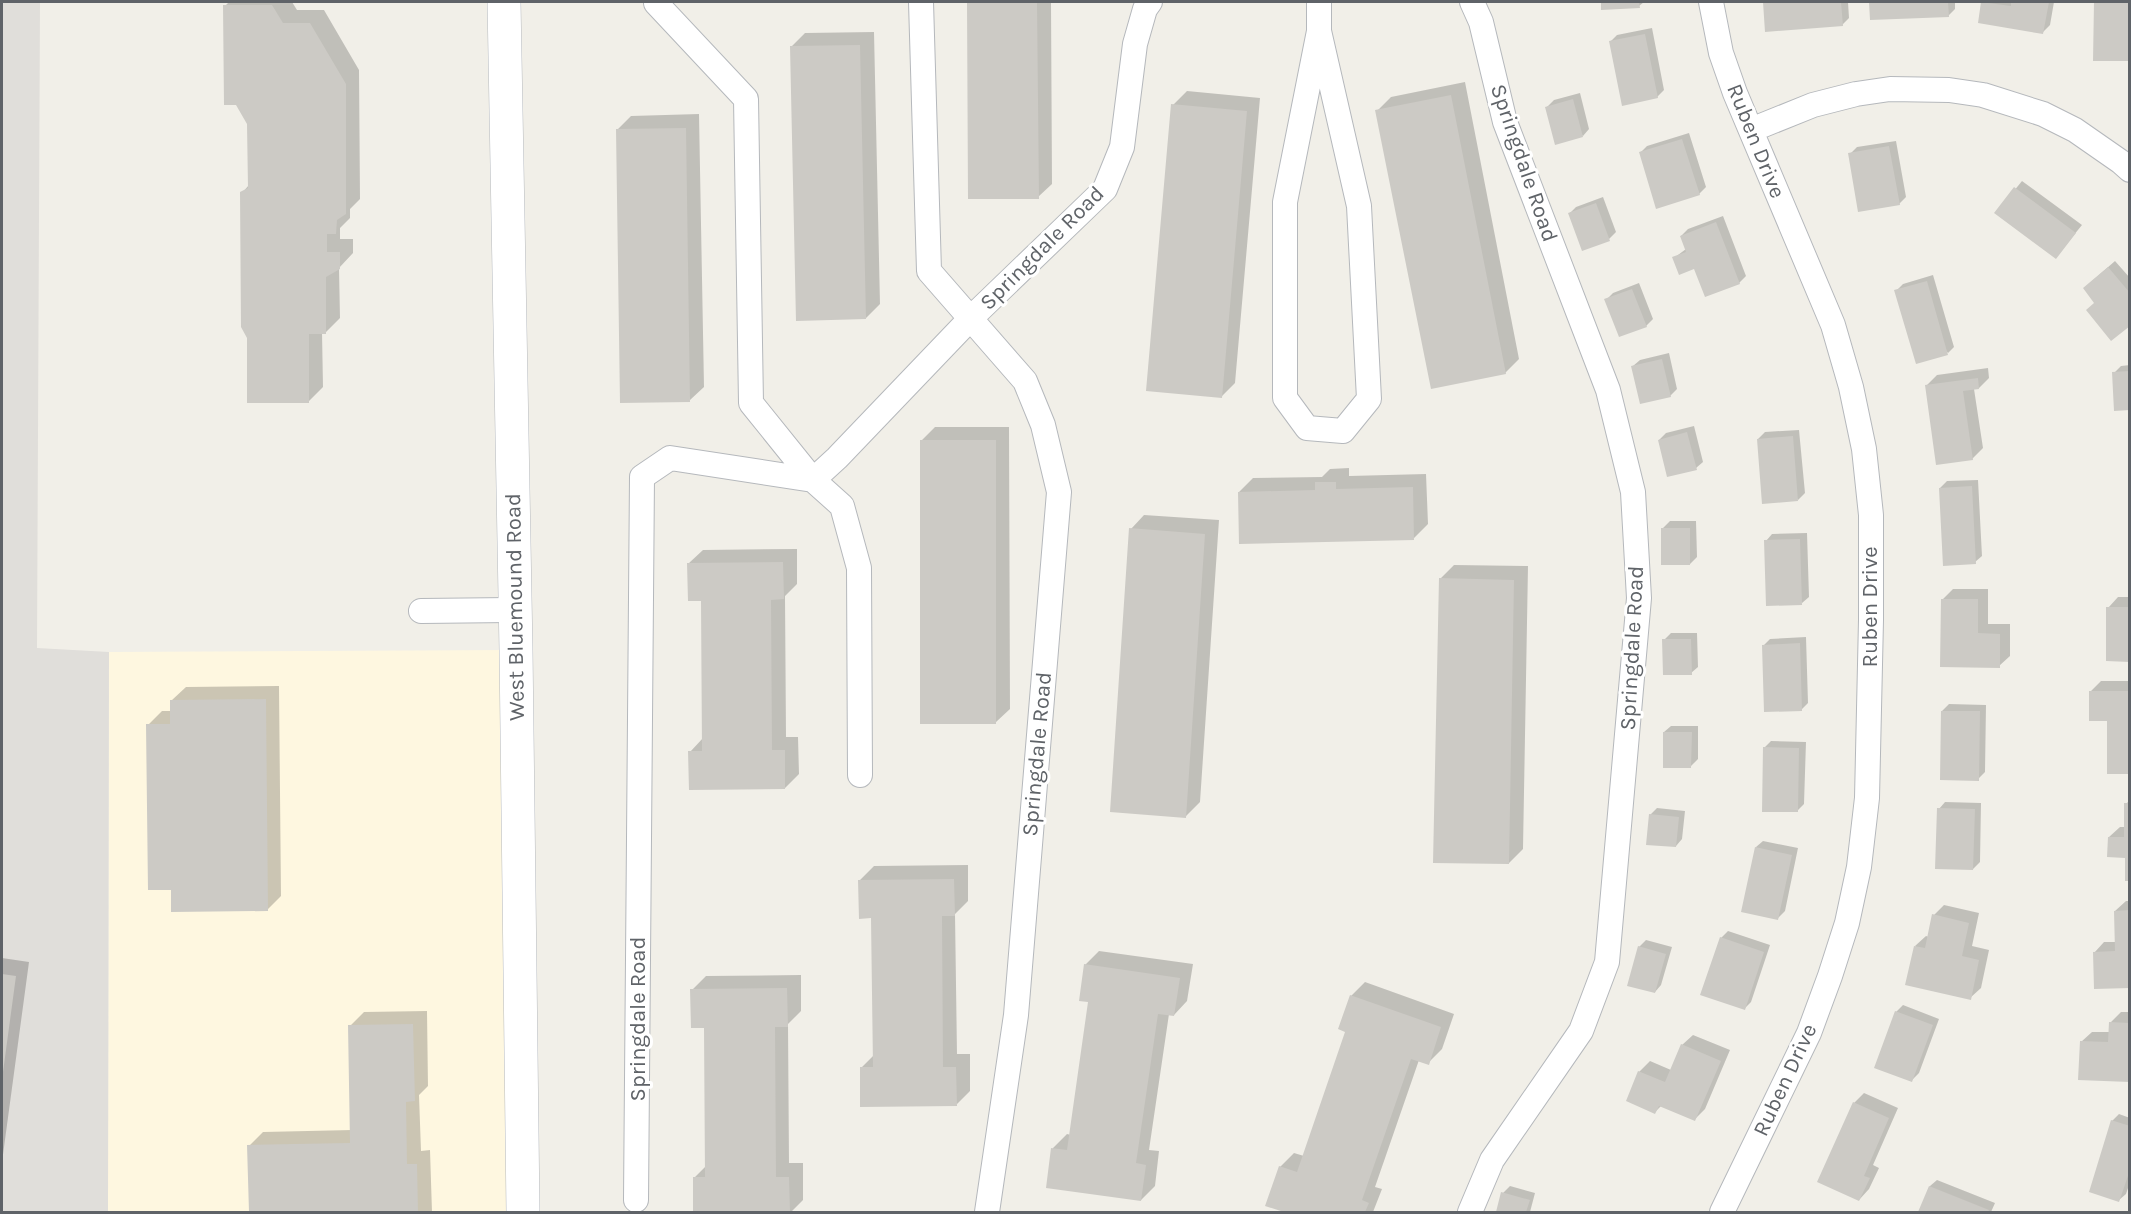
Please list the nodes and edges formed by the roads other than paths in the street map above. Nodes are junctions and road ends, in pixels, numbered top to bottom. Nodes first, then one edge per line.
1 (504, 2) edge
2 (921, 2) edge
3 (1150, 2) edge
4 (1319, 2) edge
5 (1472, 2) edge
6 (1711, 2) edge
7 (656, 3) dead end
8 (1319, 31) junction
9 (1751, 130) junction
10 (2130, 170) edge
11 (971, 318) junction
12 (813, 480) junction
13 (515, 610) junction
14 (421, 611) dead end
15 (860, 775) dead end
16 (636, 1200) dead end
17 (523, 1212) edge
18 (987, 1212) edge
19 (1470, 1212) edge
20 (1722, 1212) edge

1 - 13 main road, West Bluemound Road
2 - 11 street, Springdale Road
3 - 11 street, Springdale Road
4 - 8 street
5 - 19 street, Springdale Road
6 - 9 street, Ruben Drive
7 - 12 street
8 - 8 street
9 - 10 street
9 - 20 street, Ruben Drive
11 - 12 street, Springdale Road
11 - 18 street, Springdale Road
12 - 15 street
12 - 16 street, Springdale Road
13 - 14 street
13 - 17 main road, West Bluemound Road

